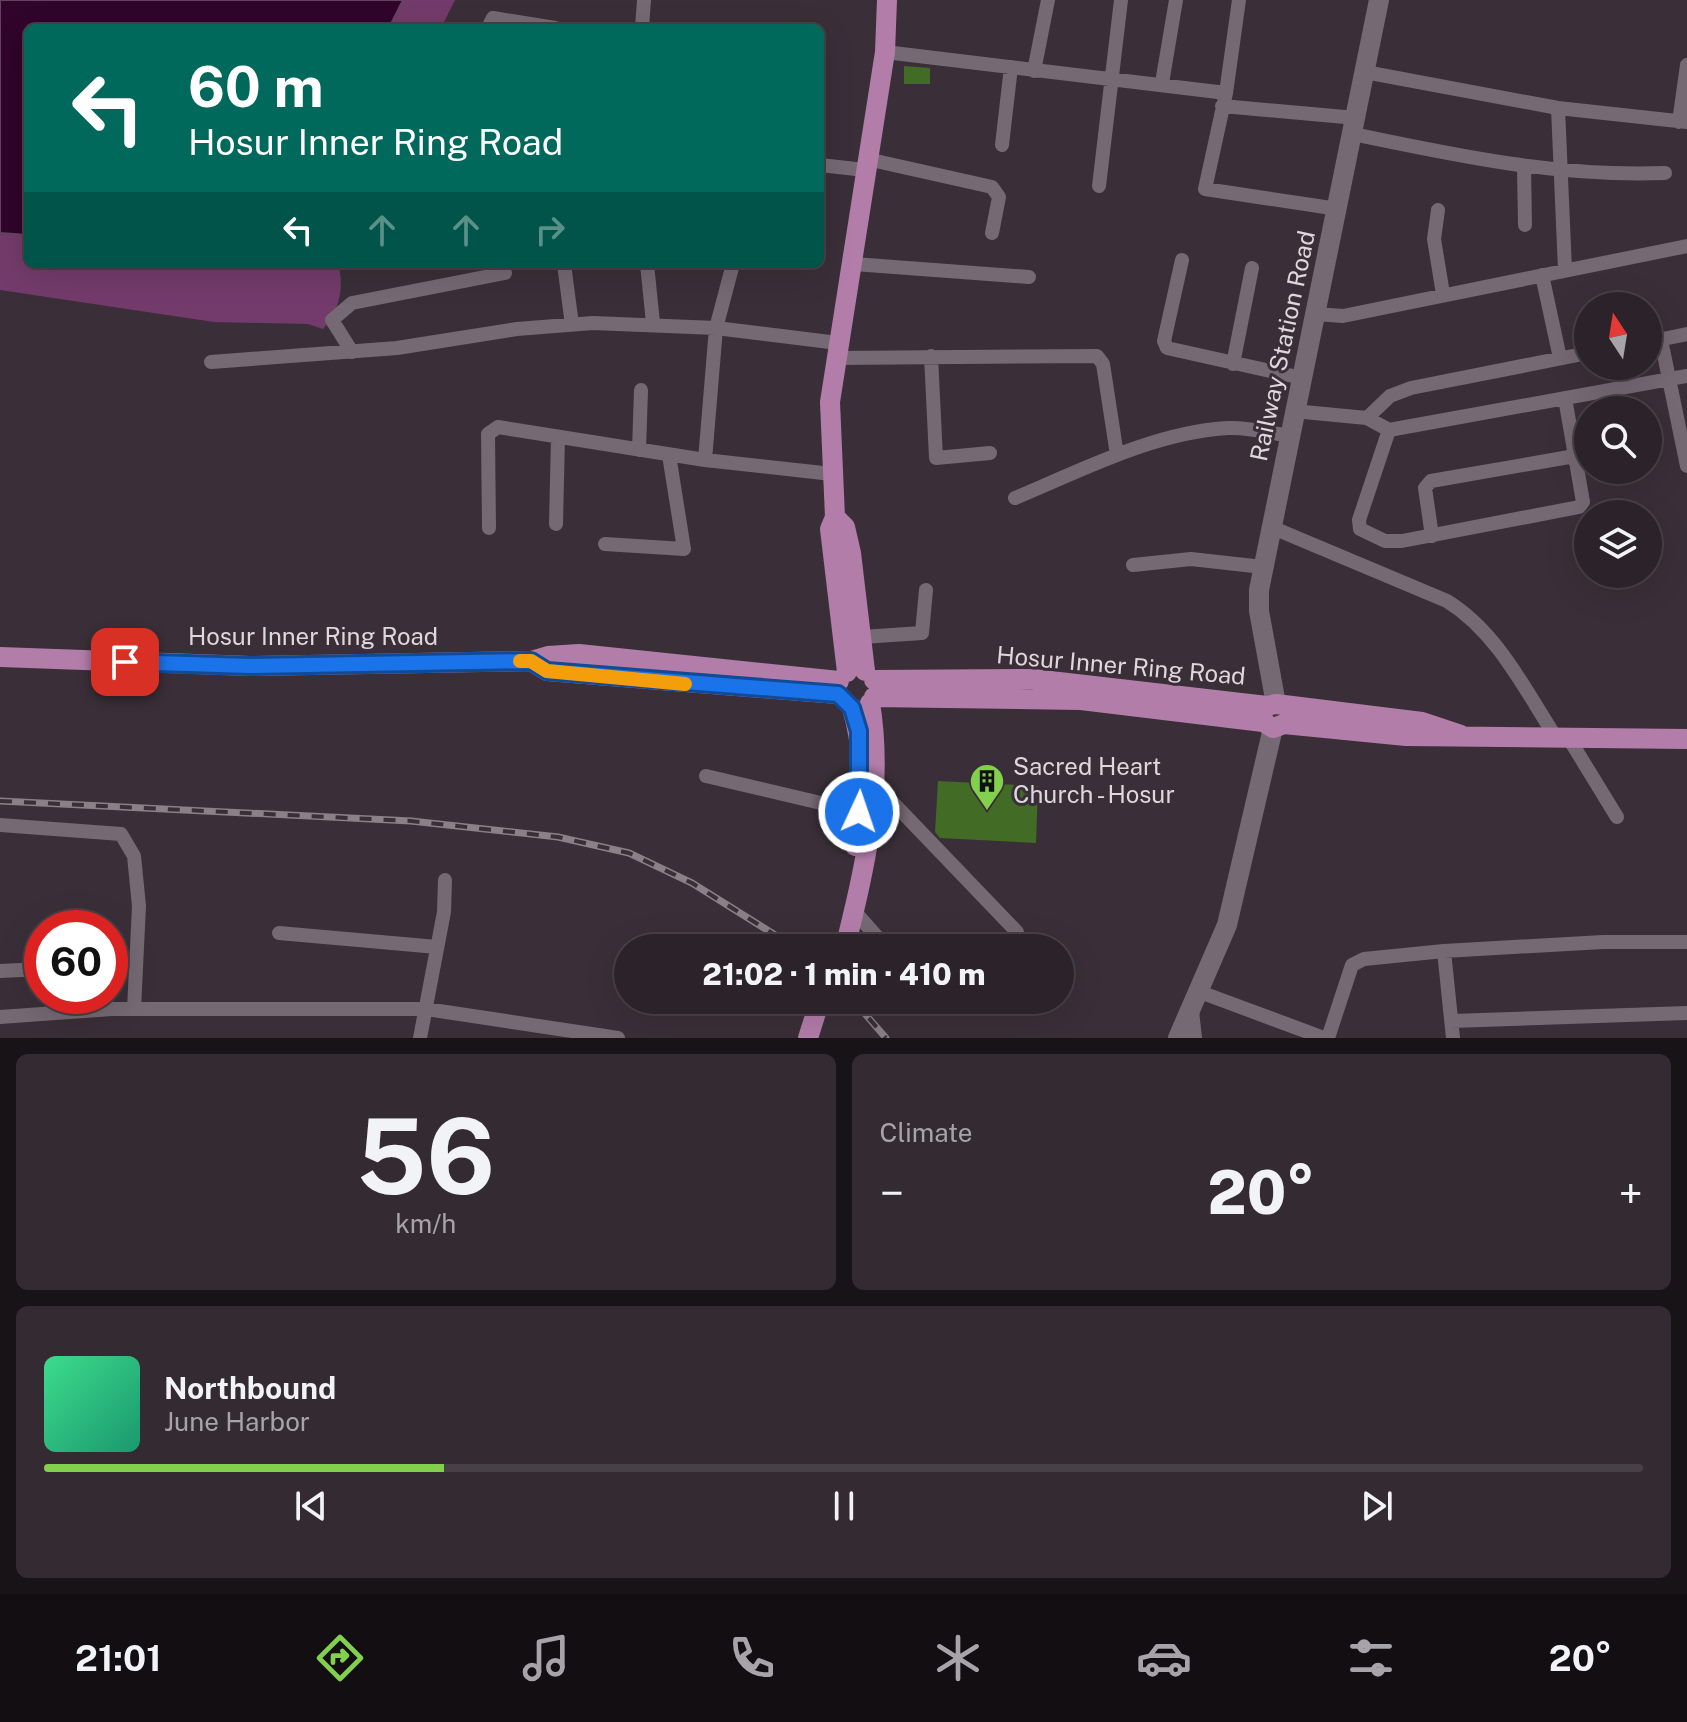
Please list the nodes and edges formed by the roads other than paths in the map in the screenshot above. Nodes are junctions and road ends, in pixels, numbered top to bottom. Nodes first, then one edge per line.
1 (644, 0) edge
2 (887, 0) edge
3 (1048, 0) edge
4 (1121, 0) edge
5 (1176, 0) edge
6 (1239, 0) edge
7 (1379, 0) edge
8 (490, 24) edge
9 (530, 24) edge
10 (642, 24) edge
11 (885, 52) junction
12 (1011, 67) junction
13 (1034, 71) junction
14 (1365, 72) junction
15 (1687, 72) edge
16 (1111, 79) junction
17 (1162, 83) junction
18 (1224, 100) junction
19 (1558, 108) junction
20 (1683, 122) edge
21 (1355, 126) junction
22 (1002, 145) dead end
23 (866, 164) junction
24 (824, 165) edge
25 (1524, 167) junction
26 (1561, 172) junction
27 (1665, 173) dead end
28 (1099, 186) dead end
29 (1338, 209) junction
30 (1438, 210) dead end
31 (1525, 225) dead end
32 (992, 233) dead end
33 (1687, 246) edge
34 (1182, 260) dead end
35 (854, 264) junction
36 (565, 268) edge
37 (647, 268) edge
38 (732, 268) edge
39 (1252, 268) dead end
40 (1565, 270) junction
41 (505, 273) dead end
42 (1542, 275) junction
43 (1029, 277) dead end
44 (1443, 294) junction
45 (1315, 314) junction
46 (653, 323) junction
47 (572, 325) junction
48 (716, 328) junction
49 (1687, 334) edge
50 (1662, 339) edge
51 (837, 351) junction
52 (352, 352) junction
53 (931, 356) junction
54 (1574, 356) edge
55 (1560, 358) junction
56 (1662, 361) edge
57 (211, 362) dead end
58 (1233, 364) junction
59 (1687, 376) edge
60 (1302, 378) junction
61 (1668, 379) junction
62 (641, 390) dead end
63 (1565, 398) junction
64 (1293, 411) junction
65 (1367, 418) junction
66 (1389, 430) junction
67 (1290, 436) junction
68 (558, 437) junction
69 (639, 450) junction
70 (1574, 450) edge
71 (990, 453) dead end
72 (669, 455) junction
73 (1117, 455) junction
74 (1574, 456) edge
75 (705, 460) junction
76 (1687, 466) edge
77 (832, 474) junction
78 (1580, 484) edge
79 (1015, 498) dead end
80 (835, 517) junction
81 (556, 524) dead end
82 (1271, 527) junction
83 (489, 528) dead end
84 (1432, 536) junction
85 (605, 544) dead end
86 (1133, 565) dead end
87 (1263, 567) junction
88 (926, 590) dead end
89 (862, 637) junction
90 (0, 657) edge
91 (857, 688) junction
92 (1274, 715) junction
93 (1562, 737) junction
94 (1687, 739) edge
95 (706, 776) dead end
96 (877, 786) junction
97 (859, 812) junction
98 (1617, 817) dead end
99 (0, 825) edge
100 (445, 880) dead end
101 (854, 911) junction
102 (279, 933) dead end
103 (837, 934) edge
104 (848, 934) edge
105 (875, 934) edge
106 (1017, 934) edge
107 (1687, 942) edge
108 (437, 947) junction
109 (1444, 951) junction
110 (24, 970) edge
111 (0, 971) edge
112 (1196, 1001) junction
113 (134, 1009) junction
114 (426, 1009) junction
115 (1687, 1013) edge
116 (816, 1014) edge
117 (828, 1014) edge
118 (0, 1017) edge
119 (1452, 1021) junction
120 (420, 1038) edge
121 (618, 1038) edge
122 (808, 1038) edge
123 (822, 1038) edge
124 (1178, 1038) edge
125 (1195, 1038) edge
126 (1326, 1038) edge
127 (1453, 1038) edge

1 - 10 street
2 - 11 main road
3 - 13 street
4 - 16 street
5 - 17 street
6 - 18 street
7 - 14 main road, Railway Station Road
8 - 9 street
11 - 12 street
11 - 23 main road
12 - 13 street
12 - 22 street
13 - 16 street
14 - 19 street
14 - 21 main road, Railway Station Road
15 - 20 street
16 - 17 street
16 - 28 street
17 - 18 street
18 - 21 street
18 - 29 street
19 - 20 street
19 - 26 street
21 - 25 street
21 - 29 main road, Railway Station Road
23 - 24 street
23 - 32 street
23 - 35 main road
25 - 26 street
25 - 31 street
26 - 27 street
26 - 40 street
29 - 45 main road, Railway Station Road
30 - 44 street
33 - 40 street
34 - 58 street
35 - 43 street
35 - 51 main road
36 - 47 street
37 - 46 street
38 - 48 street
39 - 58 street
40 - 42 street
41 - 52 street
42 - 44 street
42 - 55 street
44 - 45 street
45 - 60 main road, Railway Station Road
46 - 47 street
46 - 48 street
47 - 52 street
48 - 51 street
48 - 75 street
49 - 50 street
51 - 53 street
51 - 77 main road
52 - 57 street
53 - 71 street
53 - 73 street
54 - 55 street
55 - 65 street
56 - 61 street
58 - 60 street
59 - 61 street
60 - 64 main road, Railway Station Road
61 - 63 street
61 - 76 street
62 - 69 street
63 - 66 street
63 - 70 street
64 - 65 street
64 - 67 main road, Railway Station Road
65 - 66 street
66 - 84 street
67 - 73 street
67 - 82 main road, Railway Station Road
68 - 69 street
68 - 81 street
68 - 83 street
69 - 72 street
72 - 75 street
72 - 85 street
73 - 79 street
74 - 84 street
75 - 77 street
77 - 80 main road
78 - 84 street
80 - 89 main road
80 - 91 main road
82 - 87 main road, Railway Station Road
82 - 93 street
86 - 87 street
87 - 92 main road, Railway Station Road
88 - 89 street
89 - 91 main road
90 - 91 main road, Hosur Inner Ring Road
91 - 92 main road, Hosur Inner Ring Road
91 - 96 main road
91 - 97 main road
92 - 93 main road, Hosur Inner Ring Road
92 - 112 main road, Railway Station Road
93 - 94 main road, Hosur Inner Ring Road
93 - 98 street
95 - 97 street
96 - 101 main road
96 - 106 street
97 - 103 main road
99 - 113 street
100 - 108 street
101 - 104 main road
101 - 105 street
102 - 108 street
107 - 109 street
108 - 114 street
109 - 119 street
109 - 126 street
110 - 111 street
112 - 124 main road, Railway Station Road
112 - 125 street, Railway Station Road
112 - 126 street
113 - 114 street
113 - 118 street
114 - 120 street
114 - 121 street
115 - 119 street
116 - 122 main road
117 - 123 main road
119 - 127 street

